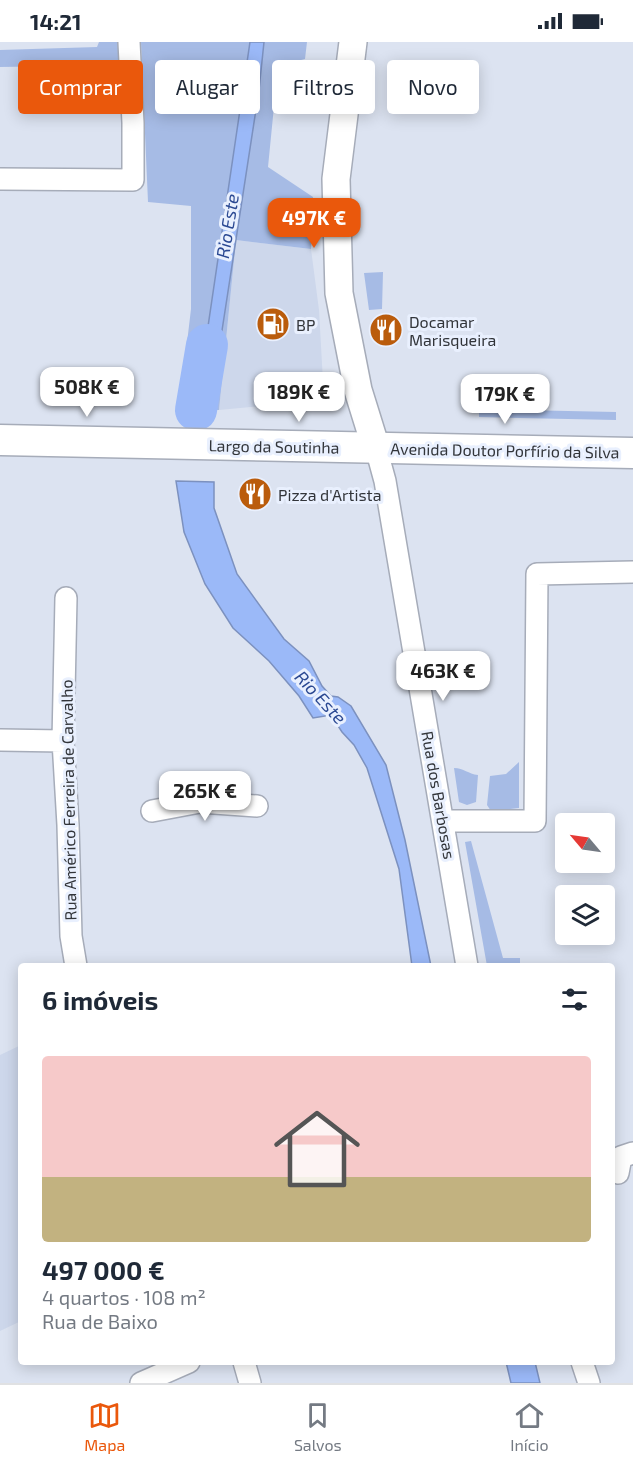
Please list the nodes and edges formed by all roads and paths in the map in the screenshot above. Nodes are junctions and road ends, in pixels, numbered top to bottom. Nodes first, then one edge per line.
1 (129, 42) edge
2 (353, 42) edge
3 (0, 179) edge
4 (0, 440) edge
5 (376, 448) junction
6 (633, 453) edge
7 (633, 572) edge
8 (66, 598) dead end
9 (0, 740) edge
10 (63, 741) junction
11 (257, 806) dead end
12 (152, 811) dead end
13 (444, 821) junction
14 (76, 963) edge
15 (467, 963) edge
16 (182, 1365) edge
17 (245, 1365) edge
18 (583, 1365) edge
19 (141, 1383) edge
20 (250, 1383) edge
21 (589, 1383) edge

1 - 3 street
2 - 5 street
4 - 5 main road, Largo da Soutinha
5 - 6 main road, Avenida Doutor Porfírio da Silva
5 - 13 street, Rua dos Barbosas
7 - 13 street
8 - 10 street, Rua Américo Ferreira de Carvalho
9 - 10 street
10 - 14 street, Rua Américo Ferreira de Carvalho
11 - 12 street
13 - 15 street, Rua dos Barbosas
16 - 19 street
17 - 20 street
18 - 21 street

